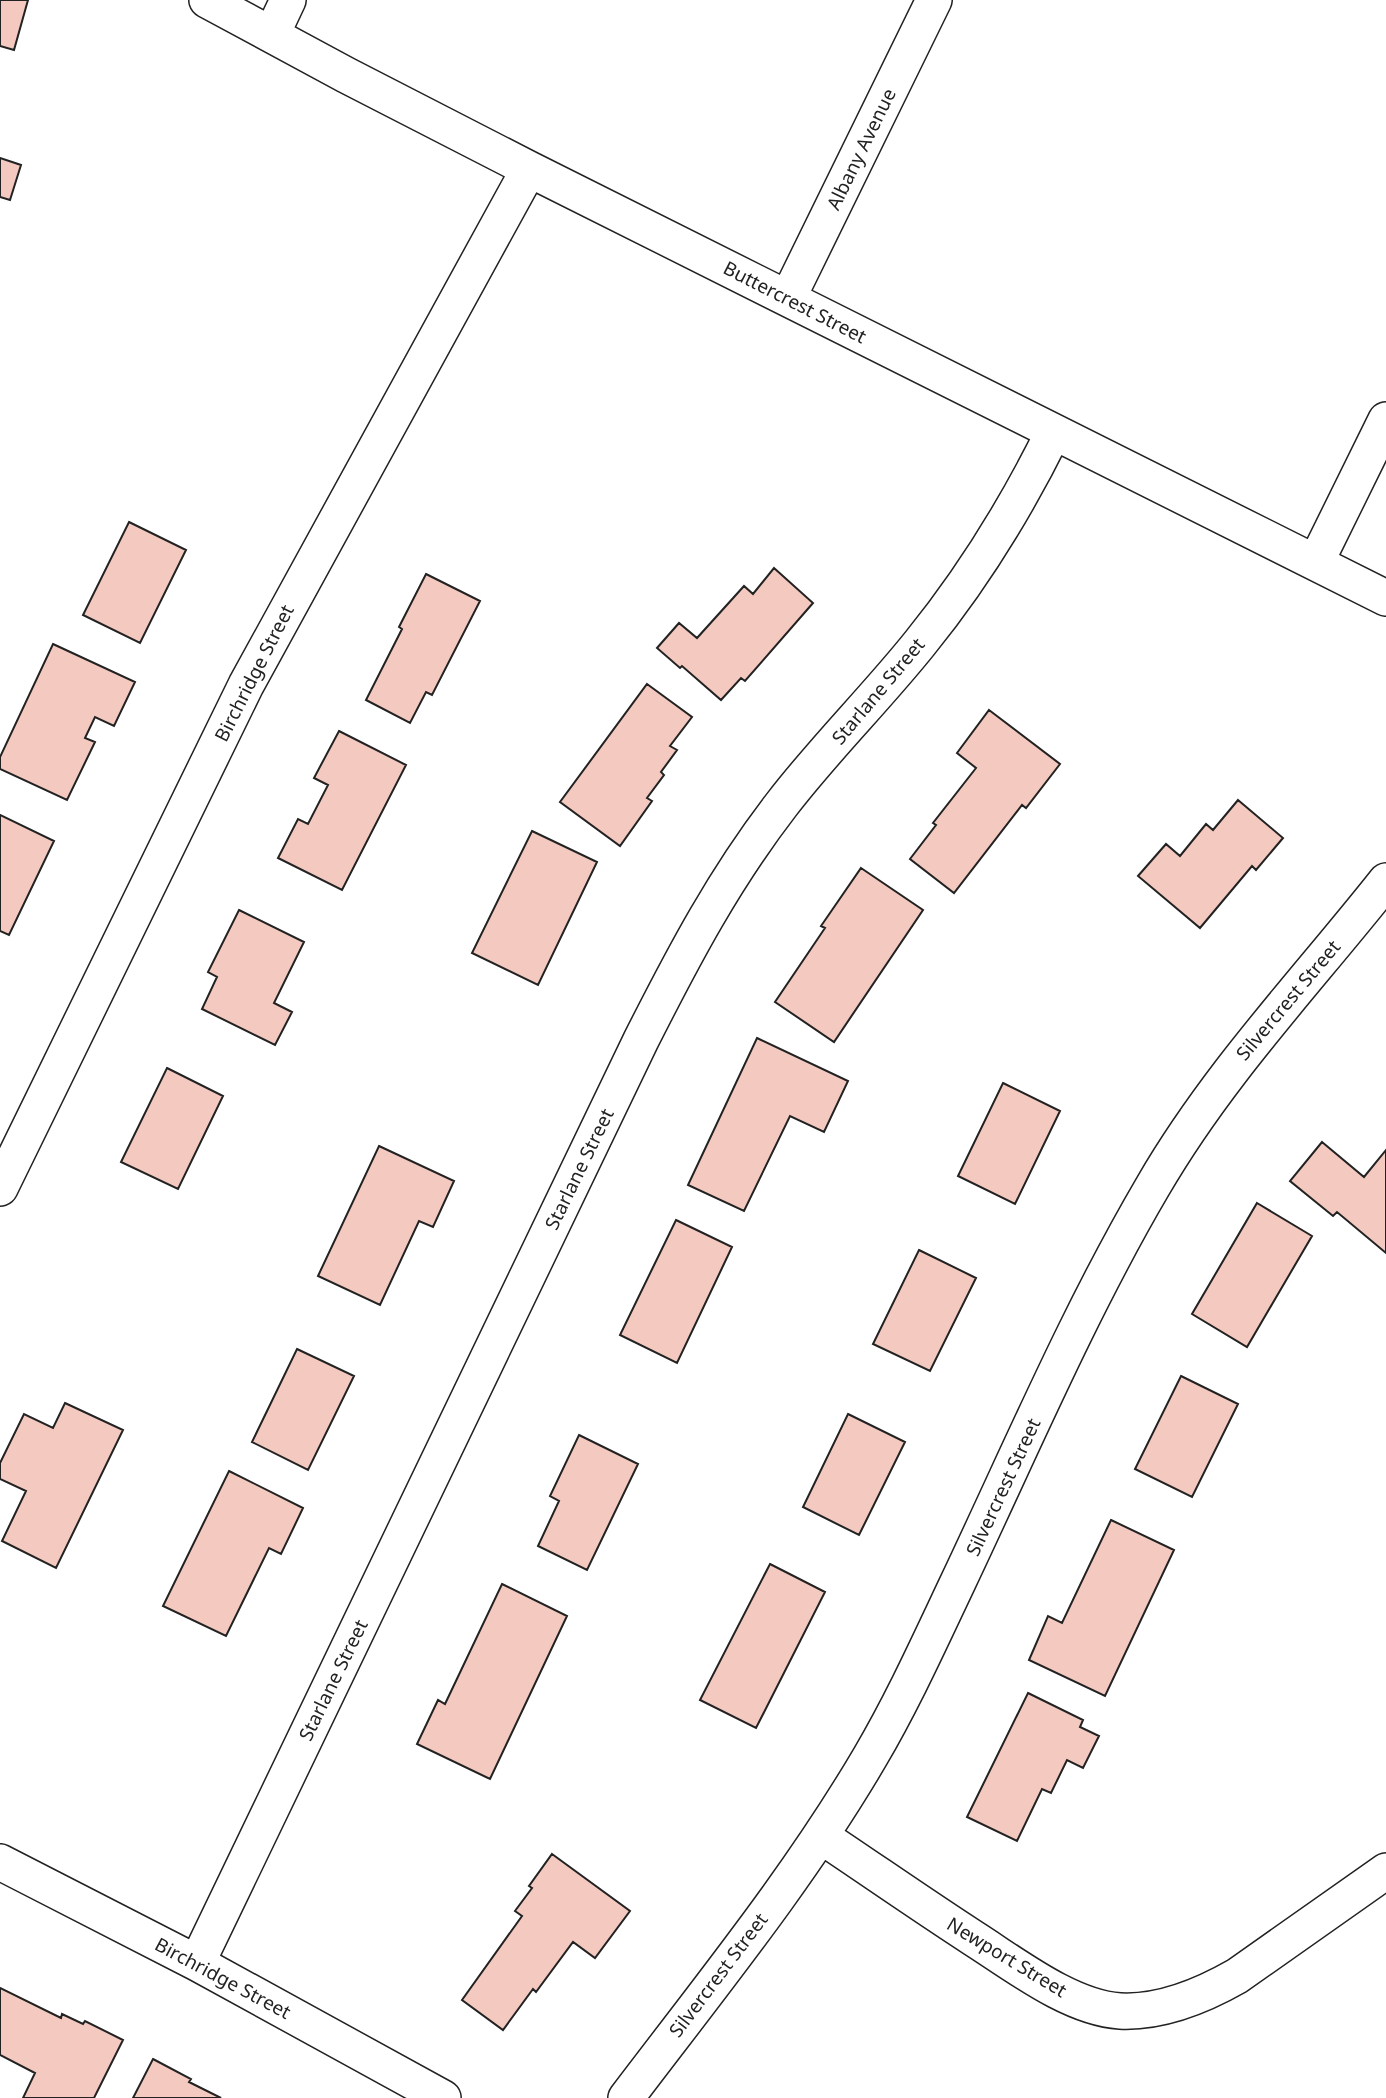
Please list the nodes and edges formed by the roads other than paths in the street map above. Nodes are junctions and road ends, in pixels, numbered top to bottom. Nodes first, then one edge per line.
1 (207, 0) edge
2 (288, 0) edge
3 (934, 0) edge
4 (272, 34) junction
5 (529, 169) junction
6 (788, 298) junction
7 (1386, 420) edge
8 (1053, 433) junction
9 (1316, 562) junction
10 (1386, 598) edge
11 (1386, 881) edge
12 (0, 1188) edge
13 (821, 1836) junction
14 (0, 1862) edge
15 (1386, 1871) edge
16 (197, 1963) junction
17 (443, 2098) edge
18 (625, 2098) edge

1 - 4 street, Buttercrest Street
2 - 4 street
3 - 6 street, Albany Avenue
4 - 5 street, Buttercrest Street
5 - 6 street, Buttercrest Street
5 - 12 street, Birchridge Street
6 - 8 street, Buttercrest Street
7 - 9 street
8 - 9 street, Buttercrest Street
8 - 16 street, Starlane Street
9 - 10 street, Buttercrest Street
11 - 13 street, Silvercrest Street
13 - 15 street, Newport Street
13 - 18 street, Silvercrest Street
14 - 16 street, Birchridge Street
16 - 17 street, Birchridge Street

